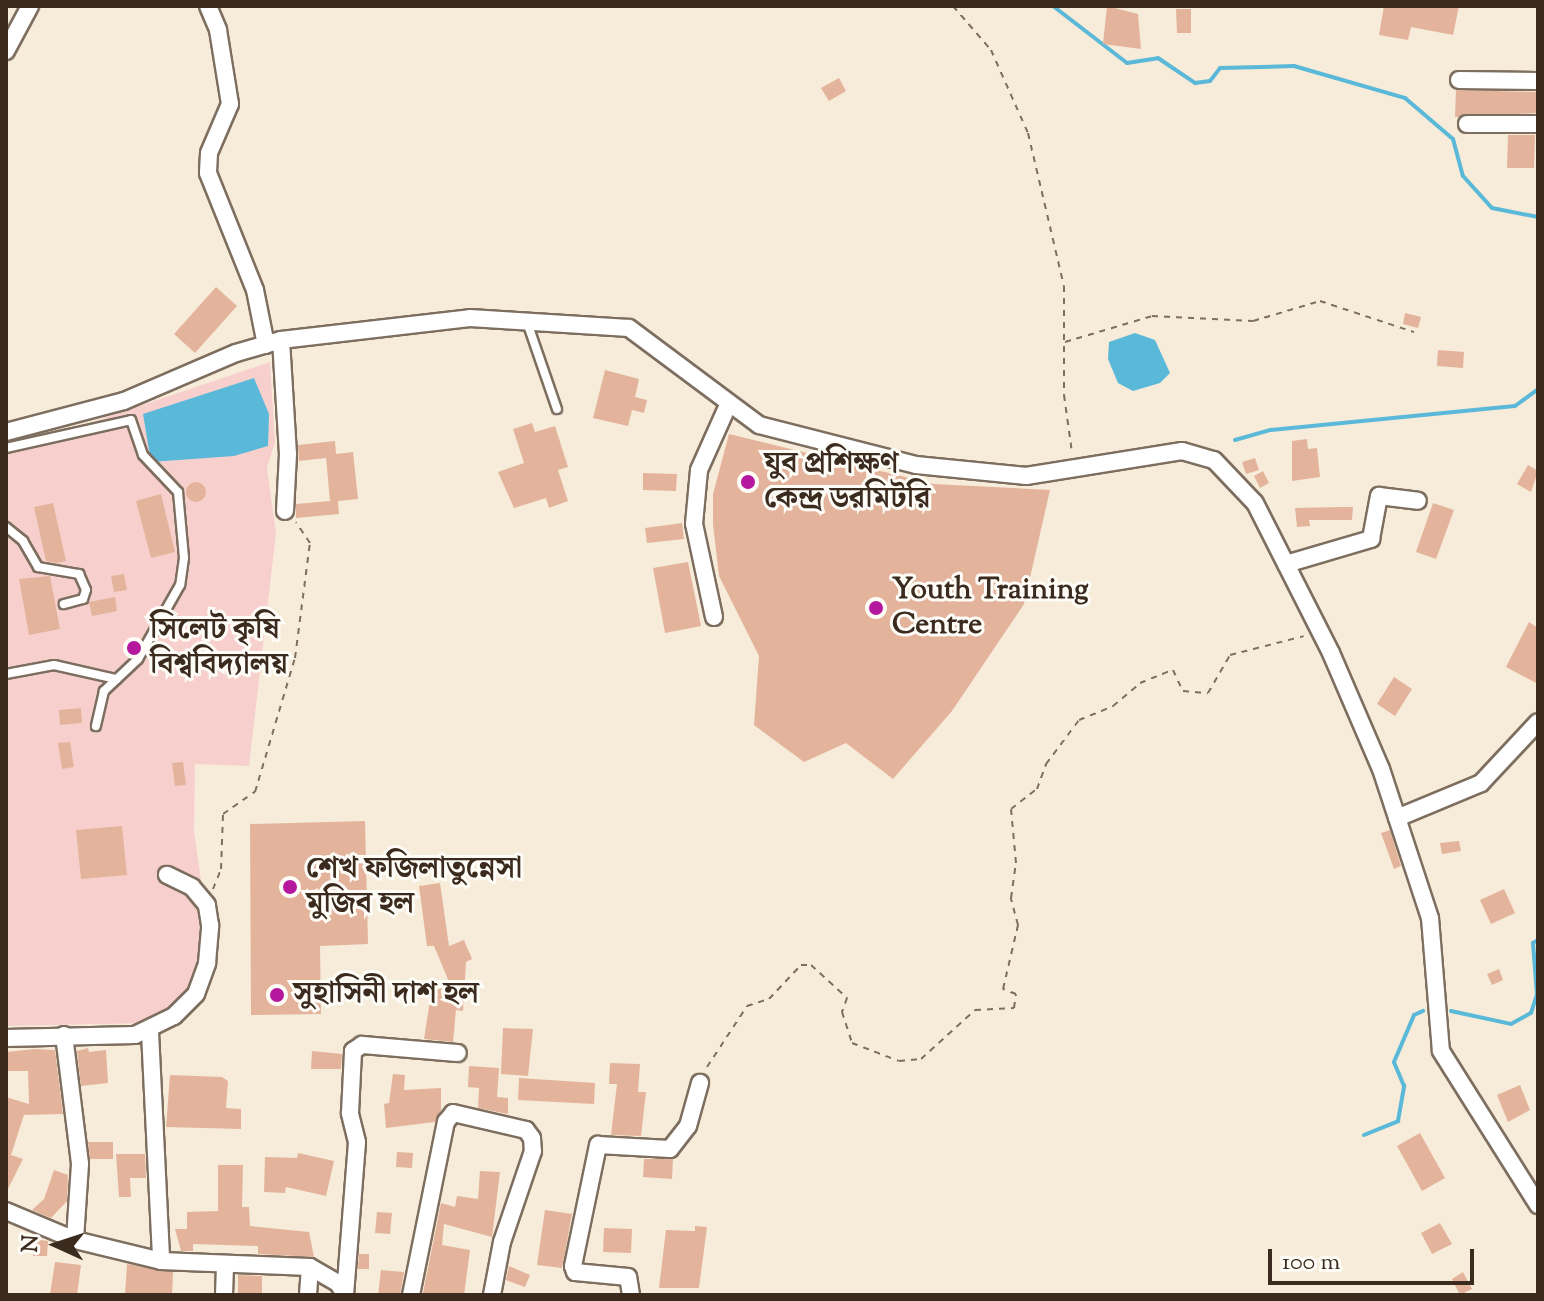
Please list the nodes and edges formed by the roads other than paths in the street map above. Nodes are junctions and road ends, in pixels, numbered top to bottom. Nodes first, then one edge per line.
1 (30, 6) edge
2 (208, 6) edge
3 (6, 51) edge
4 (1459, 80) dead end
5 (1538, 81) edge
6 (1467, 124) dead end
7 (1538, 124) edge
8 (527, 321) junction
9 (274, 342) junction
10 (729, 403) junction
11 (557, 409) dead end
12 (6, 432) edge
13 (6, 448) edge
14 (1418, 501) dead end
15 (285, 511) road end
16 (6, 527) edge
17 (1286, 564) junction
18 (64, 604) dead end
19 (714, 617) dead end
20 (6, 674) edge
21 (116, 679) junction
22 (1538, 722) edge
23 (96, 726) dead end
24 (1397, 818) junction
25 (167, 875) dead end
26 (150, 1032) junction
27 (64, 1035) junction
28 (6, 1038) edge
29 (458, 1053) dead end
30 (700, 1083) road end
31 (1538, 1205) edge
32 (6, 1211) edge
33 (75, 1240) junction
34 (161, 1261) junction
35 (225, 1264) junction
36 (310, 1267) junction
37 (224, 1295) edge
38 (308, 1295) edge
39 (345, 1295) edge
40 (411, 1295) edge
41 (492, 1295) edge
42 (631, 1295) edge

1 - 3 street
2 - 9 street
4 - 5 street
6 - 7 street
8 - 9 street
8 - 10 street
8 - 11 lane
9 - 12 street
9 - 15 street
10 - 17 street
10 - 19 street
13 - 21 lane
14 - 17 street
16 - 18 lane
17 - 24 street
20 - 21 lane
21 - 23 lane
22 - 24 street
24 - 31 street
25 - 26 street
26 - 27 street
26 - 34 street
27 - 28 street
27 - 33 street
29 - 39 street
30 - 42 street
32 - 33 street
33 - 34 street
34 - 35 street
35 - 36 street
35 - 37 street
36 - 38 street
36 - 39 street
40 - 41 street

